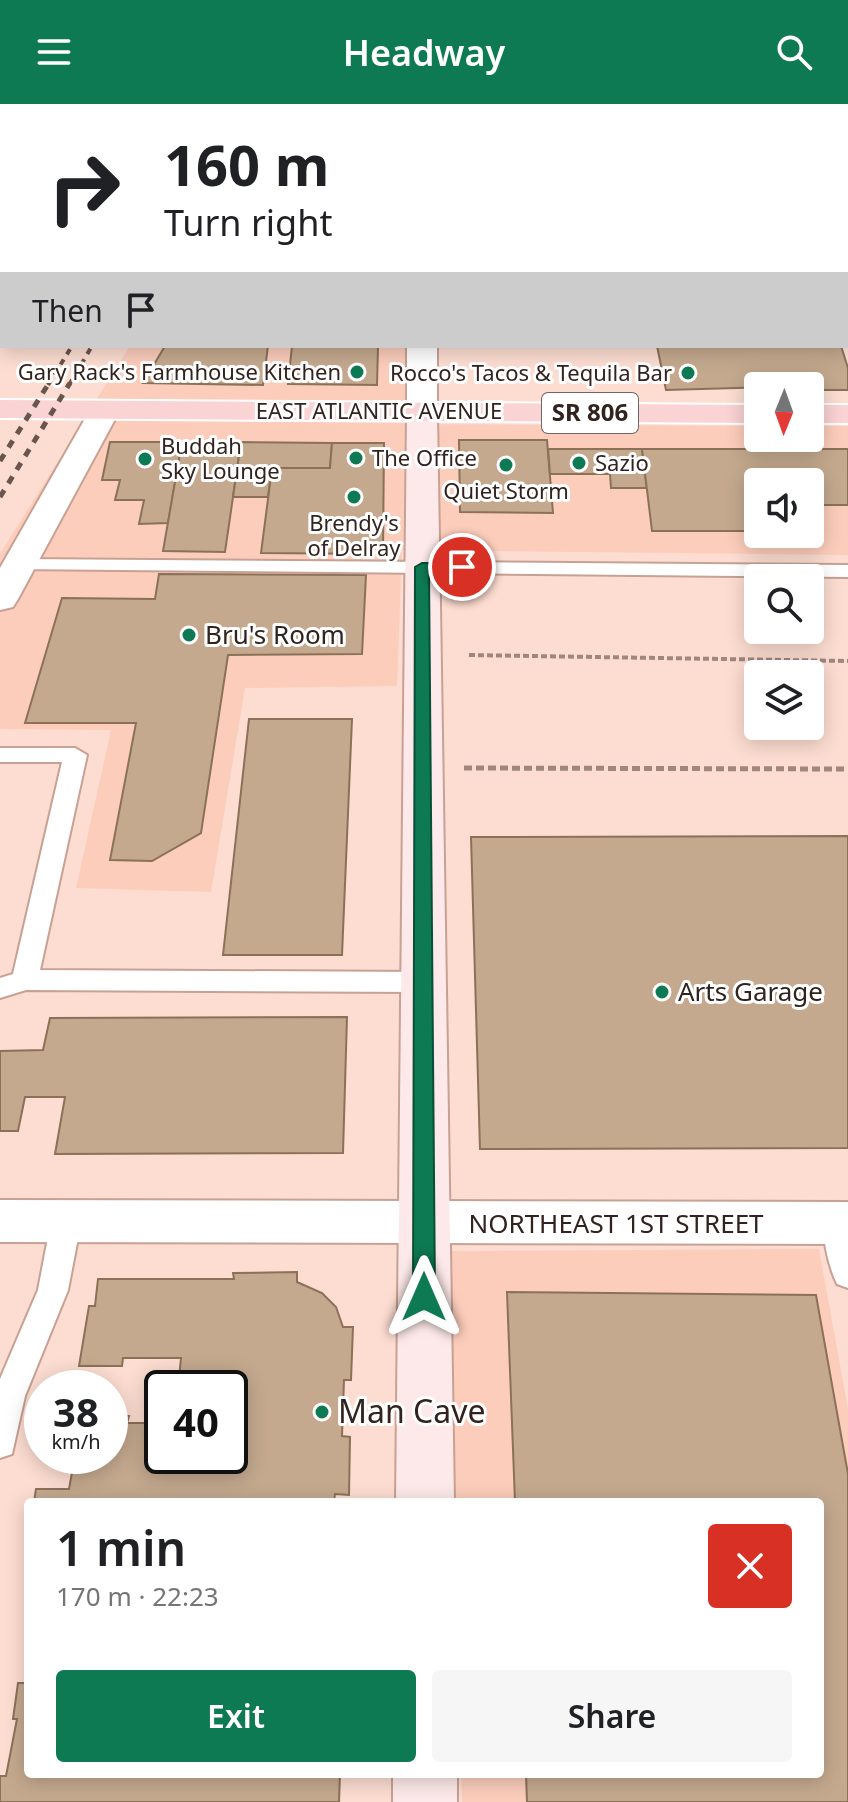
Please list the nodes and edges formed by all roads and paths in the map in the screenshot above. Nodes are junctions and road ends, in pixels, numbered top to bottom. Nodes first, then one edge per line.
1 (422, 348) edge
2 (0, 409) edge
3 (105, 410) junction
4 (422, 412) junction
5 (744, 414) edge
6 (824, 414) edge
7 (848, 414) edge
8 (19, 565) junction
9 (422, 567) junction
10 (848, 571) edge
11 (0, 599) edge
12 (469, 655) dead end
13 (848, 661) edge
14 (0, 755) edge
15 (423, 768) junction
16 (848, 769) edge
17 (423, 982) junction
18 (13, 984) edge
19 (0, 1221) edge
20 (66, 1222) junction
21 (843, 1223) edge
22 (424, 1225) junction
23 (848, 1275) edge
24 (0, 1443) edge
25 (425, 1498) edge
26 (425, 1778) edge
27 (425, 1802) edge

1 - 4 street
2 - 3 main road, EAST ATLANTIC AVENUE / SR 806
3 - 4 main road, EAST ATLANTIC AVENUE / SR 806
3 - 8 street
4 - 5 main road, EAST ATLANTIC AVENUE / SR 806
4 - 9 street
6 - 7 main road
8 - 9 lane
8 - 11 street
9 - 10 lane
9 - 15 street
12 - 13 path
14 - 18 lane
15 - 16 path
15 - 17 street
17 - 18 lane
17 - 22 street
19 - 20 street, NORTHEAST 1ST STREET
20 - 22 street, NORTHEAST 1ST STREET
20 - 24 lane
21 - 22 street, NORTHEAST 1ST STREET
21 - 23 lane
22 - 25 street
26 - 27 street

